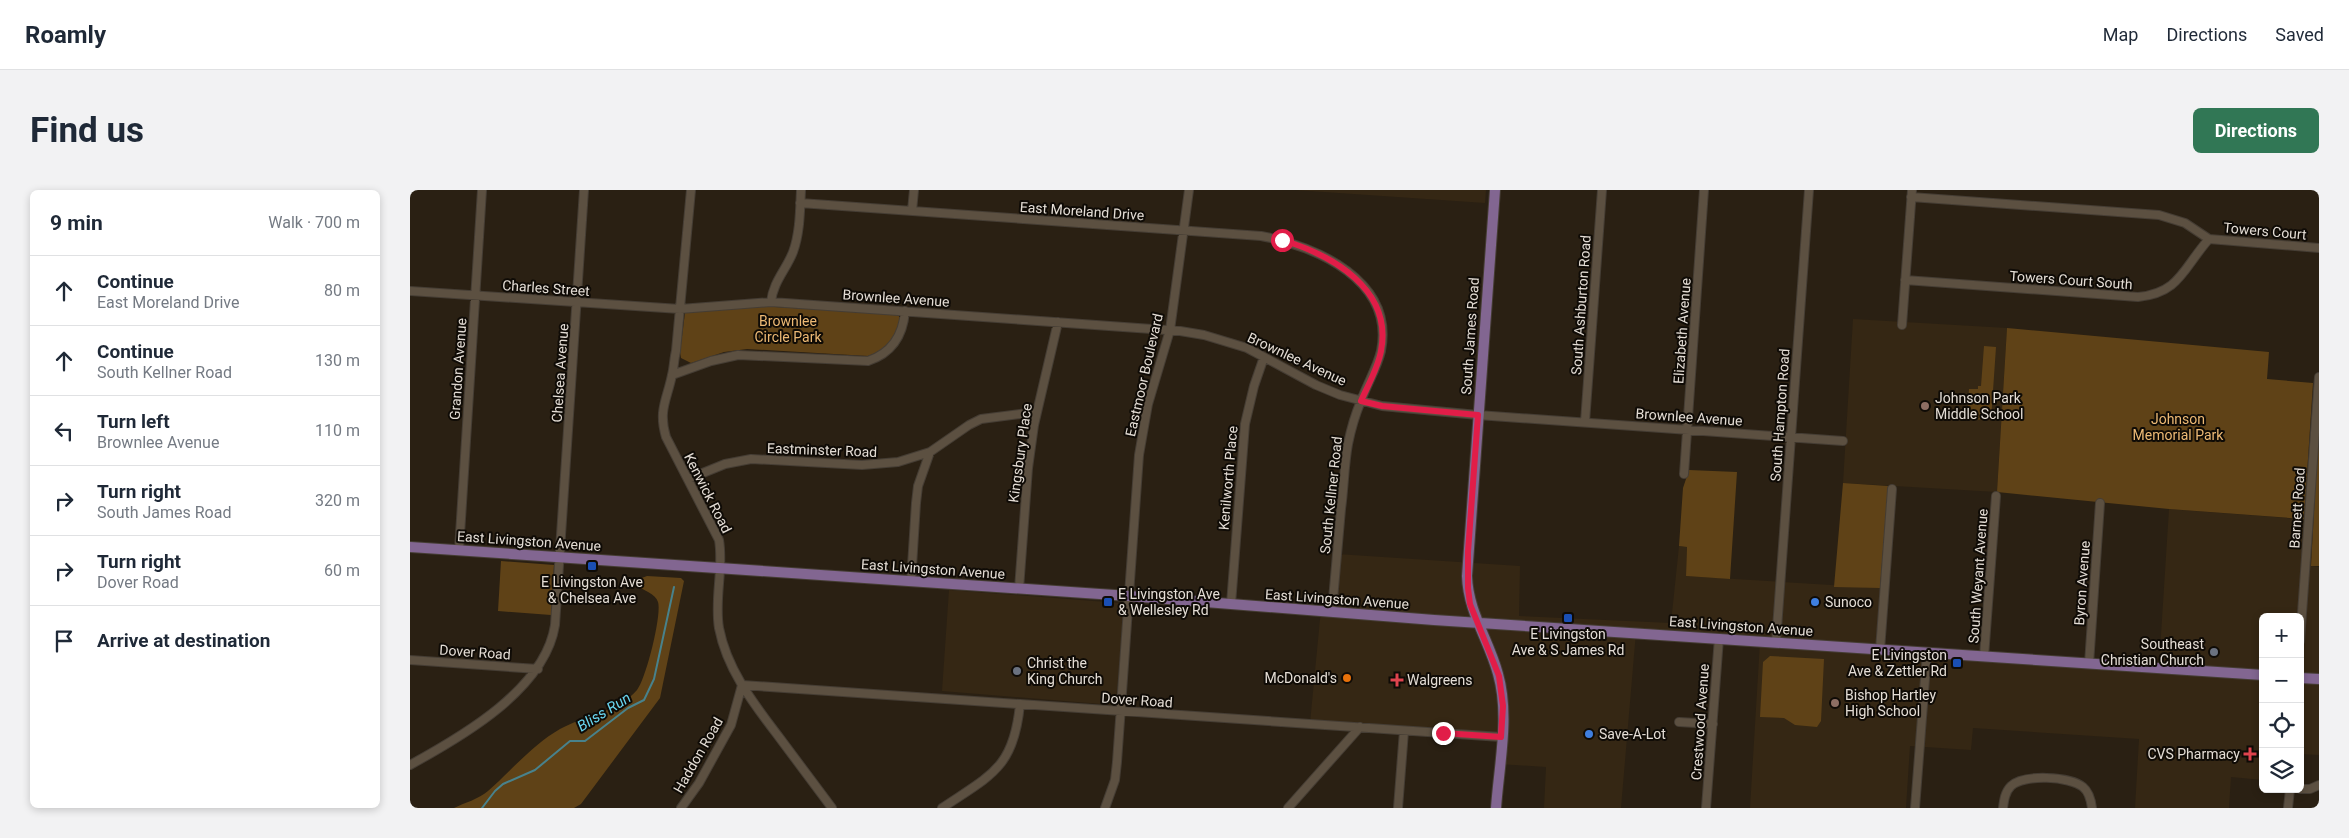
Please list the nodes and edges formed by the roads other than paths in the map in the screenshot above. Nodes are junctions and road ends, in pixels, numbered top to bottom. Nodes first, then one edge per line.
1 (482, 190) edge
2 (584, 190) edge
3 (691, 190) edge
4 (801, 190) edge
5 (914, 190) edge
6 (1189, 190) edge
7 (1495, 190) edge
8 (1602, 190) edge
9 (1704, 190) edge
10 (1808, 190) edge
11 (1911, 193) edge
12 (800, 203) junction
13 (912, 211) junction
14 (1184, 231) junction
15 (2209, 239) junction
16 (2319, 248) edge
17 (1354, 276) joint
18 (1905, 280) junction
19 (410, 291) edge
20 (476, 296) junction
21 (771, 302) junction
22 (577, 303) junction
23 (680, 309) junction
24 (905, 311) junction
25 (1058, 322) junction
26 (1902, 325) dead end
27 (1170, 330) junction
28 (1264, 357) junction
29 (672, 375) junction
30 (2319, 377) edge
31 (1361, 401) junction
32 (1036, 412) junction
33 (1478, 415) junction
34 (1586, 422) junction
35 (1688, 429) junction
36 (1791, 436) junction
37 (1844, 441) dead end
38 (930, 452) junction
39 (1684, 474) dead end
40 (688, 479) junction
41 (1892, 489) dead end
42 (1996, 496) dead end
43 (2100, 503) dead end
44 (410, 547) edge
45 (459, 550) junction
46 (560, 557) junction
47 (720, 568) junction
48 (911, 582) junction
49 (1020, 589) junction
50 (1129, 596) junction
51 (1231, 604) junction
52 (1332, 611) junction
53 (2302, 613) edge
54 (1479, 623) junction
55 (1719, 638) junction
56 (1776, 642) junction
57 (1880, 650) junction
58 (1927, 653) junction
59 (1984, 657) junction
60 (410, 660) edge
61 (2089, 664) junction
62 (538, 669) junction
63 (2259, 675) edge
64 (2304, 678) edge
65 (2319, 679) edge
66 (742, 685) junction
67 (1020, 704) junction
68 (1120, 711) junction
69 (1679, 722) dead end
70 (1713, 724) junction
71 (1360, 727) junction
72 (1404, 730) junction
73 (1501, 737) junction
74 (410, 765) edge
75 (2319, 785) edge
76 (2304, 789) edge
77 (2290, 793) edge
78 (682, 808) edge
79 (832, 808) edge
80 (942, 808) edge
81 (1105, 808) edge
82 (1288, 808) edge
83 (1398, 808) edge
84 (1496, 808) edge
85 (1706, 808) edge
86 (1915, 808) edge
87 (2003, 808) edge
88 (2092, 808) edge
89 (2288, 808) edge

1 - 20 street, Grandon Avenue
2 - 22 street, Chelsea Avenue
3 - 23 street, Kenwick Road
4 - 12 street
5 - 13 street
6 - 14 street, Eastmoor Boulevard
7 - 33 main road, South James Road
8 - 34 street, South Ashburton Road
9 - 35 street, Elizabeth Avenue
10 - 36 street, South Hampton Road
11 - 15 street
11 - 18 street
12 - 13 street, East Moreland Drive
12 - 21 street
13 - 14 street, East Moreland Drive
14 - 17 street, East Moreland Drive
14 - 27 street, Eastmoor Boulevard
15 - 16 street, Towers Court
15 - 18 street, Towers Court South
17 - 31 street, South Kellner Road
18 - 26 street
19 - 20 street, Charles Street
20 - 22 street, Charles Street
20 - 45 street, Grandon Avenue
21 - 23 street, Brownlee Avenue
21 - 24 street, Brownlee Avenue
22 - 23 street, Charles Street
22 - 46 street, Chelsea Avenue
23 - 29 street, Kenwick Road
24 - 25 street, Brownlee Avenue
24 - 29 street
25 - 27 street, Brownlee Avenue
25 - 32 street, Kingsbury Place
27 - 28 street, Brownlee Avenue
27 - 50 street, Eastmoor Boulevard
28 - 31 street, Brownlee Avenue
28 - 51 street, Kenilworth Place
29 - 40 street, Kenwick Road
30 - 53 street, Barnett Road
31 - 33 street, Brownlee Avenue
31 - 52 street, South Kellner Road
32 - 38 street, Eastminster Road
32 - 49 street, Kingsbury Place
33 - 34 street, Brownlee Avenue
33 - 54 main road, South James Road
34 - 35 street, Brownlee Avenue
35 - 36 street, Brownlee Avenue
35 - 39 street, Elizabeth Avenue
36 - 37 street, Brownlee Avenue
36 - 56 street, South Hampton Road
38 - 40 street, Eastminster Road
38 - 48 street
40 - 47 street, Kenwick Road
41 - 57 street
42 - 59 street, South Weyant Avenue
43 - 61 street, Byron Avenue
44 - 45 main road, East Livingston Avenue
45 - 46 main road, East Livingston Avenue
46 - 47 main road, East Livingston Avenue
46 - 62 street, Chelsea Avenue
47 - 48 main road, East Livingston Avenue
47 - 66 street, Kenwick Road
48 - 49 main road, East Livingston Avenue
49 - 50 main road, East Livingston Avenue
50 - 51 main road, East Livingston Avenue
50 - 68 street, Eastmoor Boulevard
51 - 52 main road, East Livingston Avenue
52 - 54 main road, East Livingston Avenue
54 - 55 main road, East Livingston Avenue
54 - 73 main road, South James Road
55 - 56 main road, East Livingston Avenue
55 - 70 street, Crestwood Avenue
56 - 57 main road, East Livingston Avenue
57 - 58 main road, East Livingston Avenue
58 - 59 main road, East Livingston Avenue
58 - 86 street
59 - 61 main road, East Livingston Avenue
60 - 62 street, Dover Road
61 - 63 main road, East Livingston Avenue
62 - 74 street, Chelsea Avenue
64 - 65 main road
66 - 67 street, Dover Road
66 - 78 street, Haddon Road
66 - 79 street, Kenwick Road
67 - 68 street, Dover Road
67 - 80 street
68 - 71 street, Dover Road
68 - 81 street, Eastmoor Boulevard
69 - 70 street
70 - 85 street, Crestwood Avenue
71 - 72 street, Dover Road
71 - 82 street
72 - 73 street, Dover Road
72 - 83 street
73 - 84 main road, South James Road
75 - 76 street
77 - 89 street
87 - 88 street

